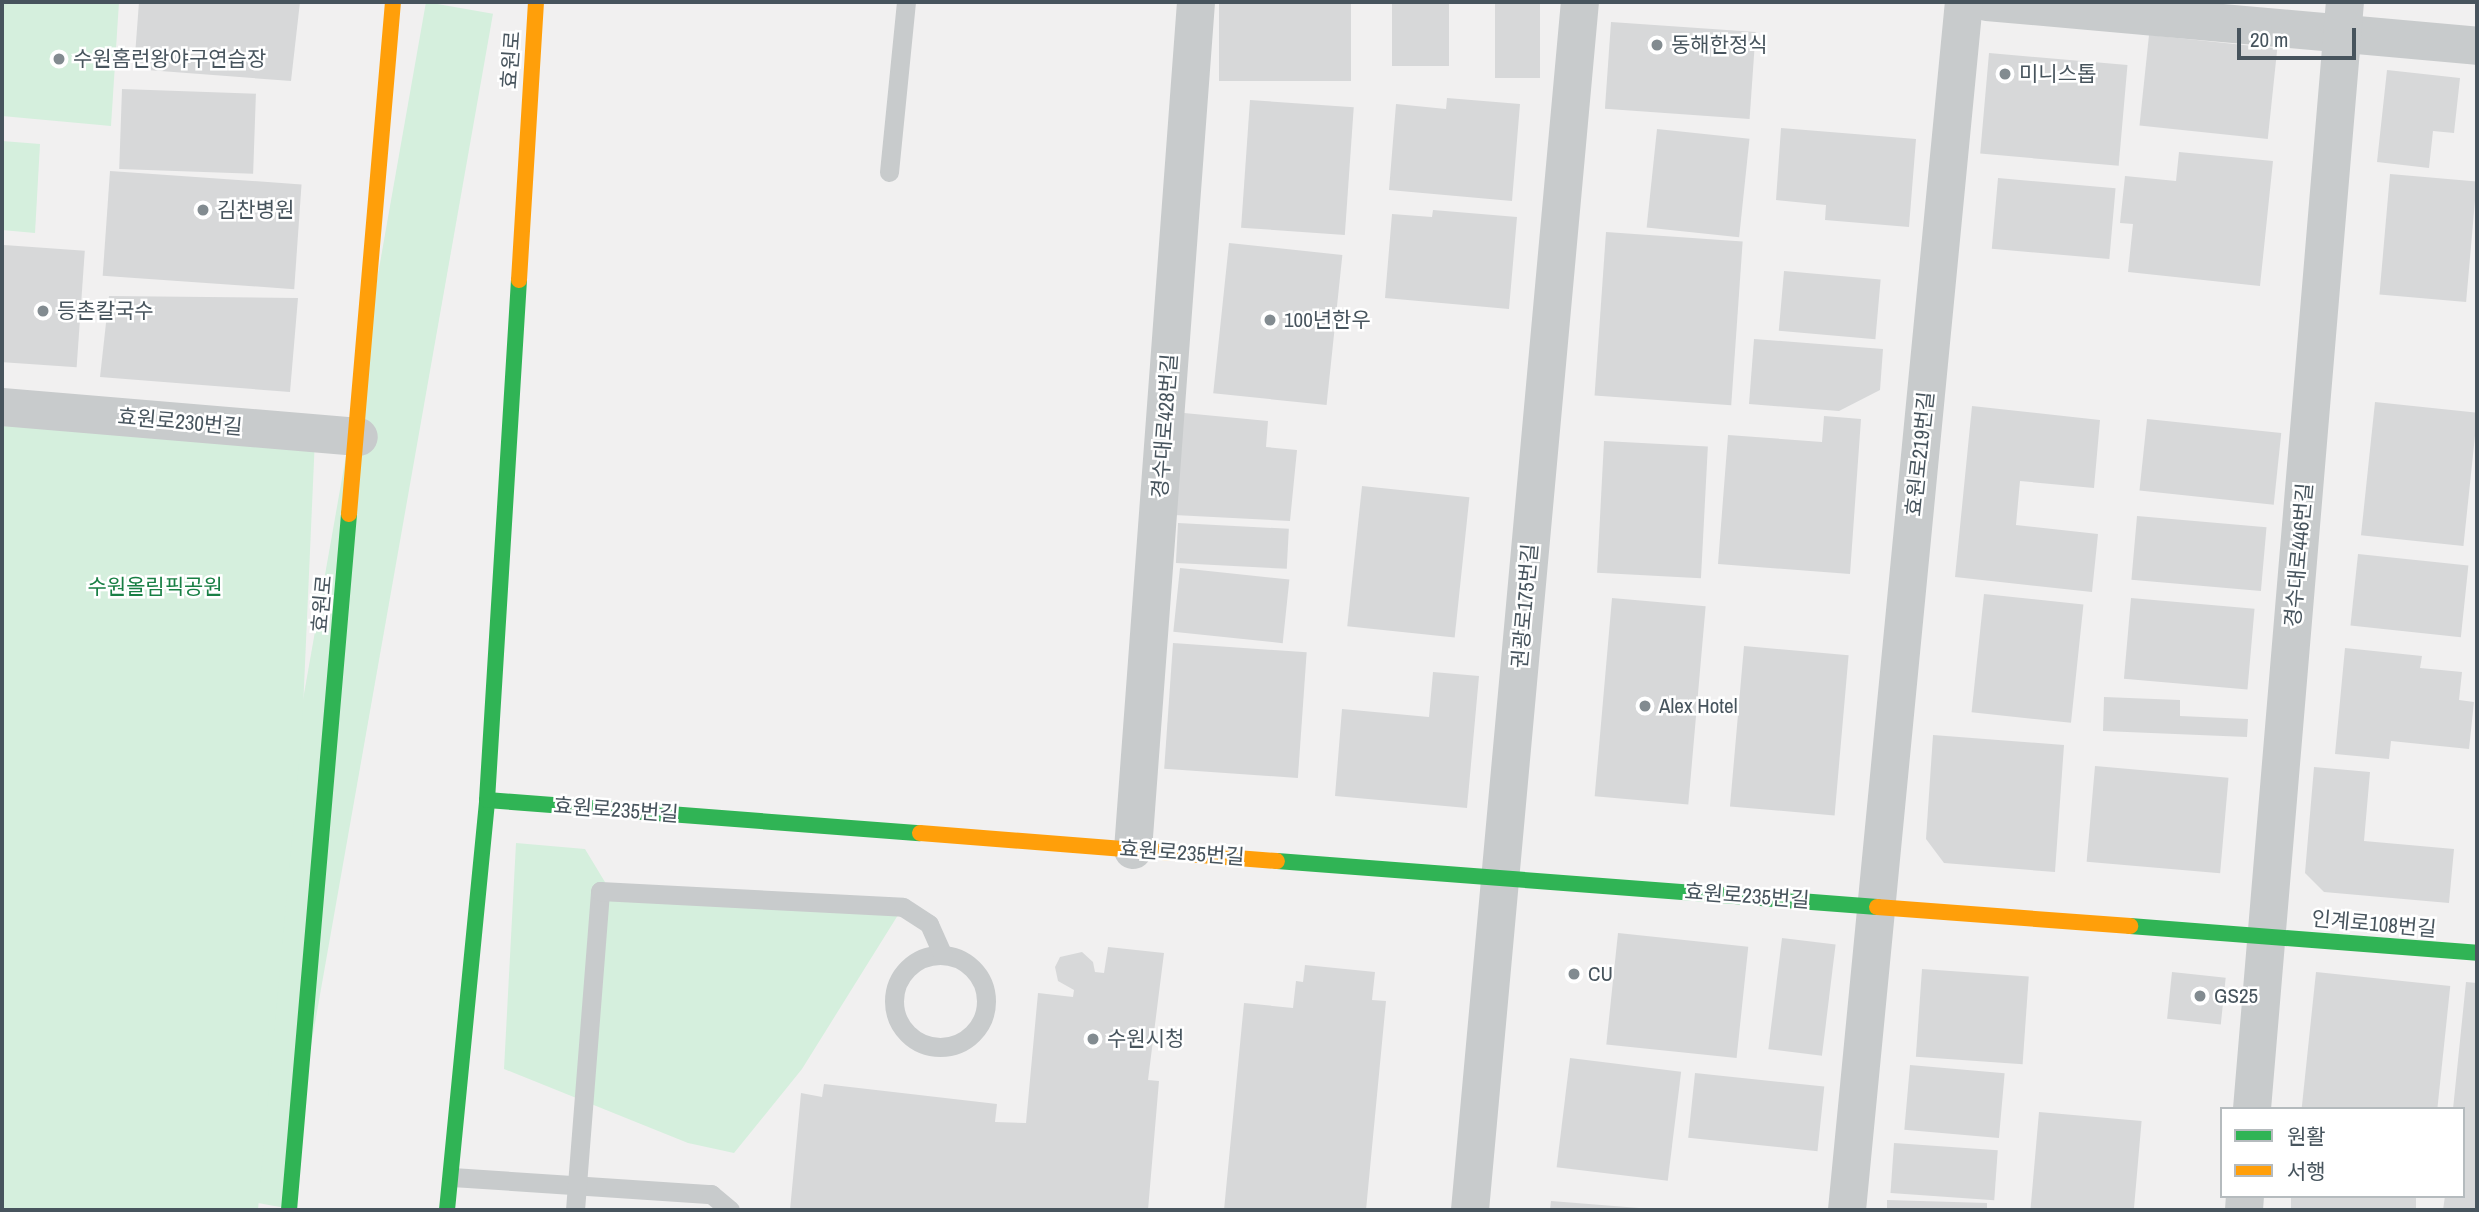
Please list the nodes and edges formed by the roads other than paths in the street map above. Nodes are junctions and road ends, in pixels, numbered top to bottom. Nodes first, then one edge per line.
1 (393, 2) edge
2 (536, 2) edge
3 (906, 2) edge
4 (1196, 2) edge
5 (1580, 2) edge
6 (1964, 2) edge
7 (1987, 2) edge
8 (2343, 18) edge
9 (2477, 46) edge
10 (888, 172) dead end
11 (2, 407) edge
12 (359, 437) junction
13 (487, 800) junction
14 (1133, 849) junction
15 (1500, 878) junction
16 (1876, 906) junction
17 (2267, 937) junction
18 (2477, 953) edge
19 (943, 956) junction
20 (2252, 1107) edge
21 (452, 1177) junction
22 (577, 1186) junction
23 (289, 1210) edge
24 (447, 1210) edge
25 (575, 1210) edge
26 (730, 1210) edge
27 (1470, 1210) edge
28 (1847, 1210) edge

1 - 12 street, 효원로
2 - 13 street, 효원로
3 - 10 lane
4 - 14 street, 경수대로428번길
5 - 15 street, 권광로175번길
6 - 16 street, 효원로219번길
7 - 8 street
8 - 9 street
8 - 17 street, 경수대로446번길
11 - 12 street, 효원로230번길
12 - 23 street, 효원로
13 - 14 street, 효원로235번길
13 - 21 street, 효원로
14 - 15 street, 효원로235번길
15 - 16 street, 효원로235번길
15 - 27 street, 권광로175번길
16 - 17 street, 효원로235번길
16 - 28 street
17 - 18 street, 인계로108번길
17 - 20 street, 경수대로446번길
19 - 19 lane
19 - 22 lane
21 - 22 lane
21 - 24 street, 효원로
22 - 25 lane
22 - 26 lane

